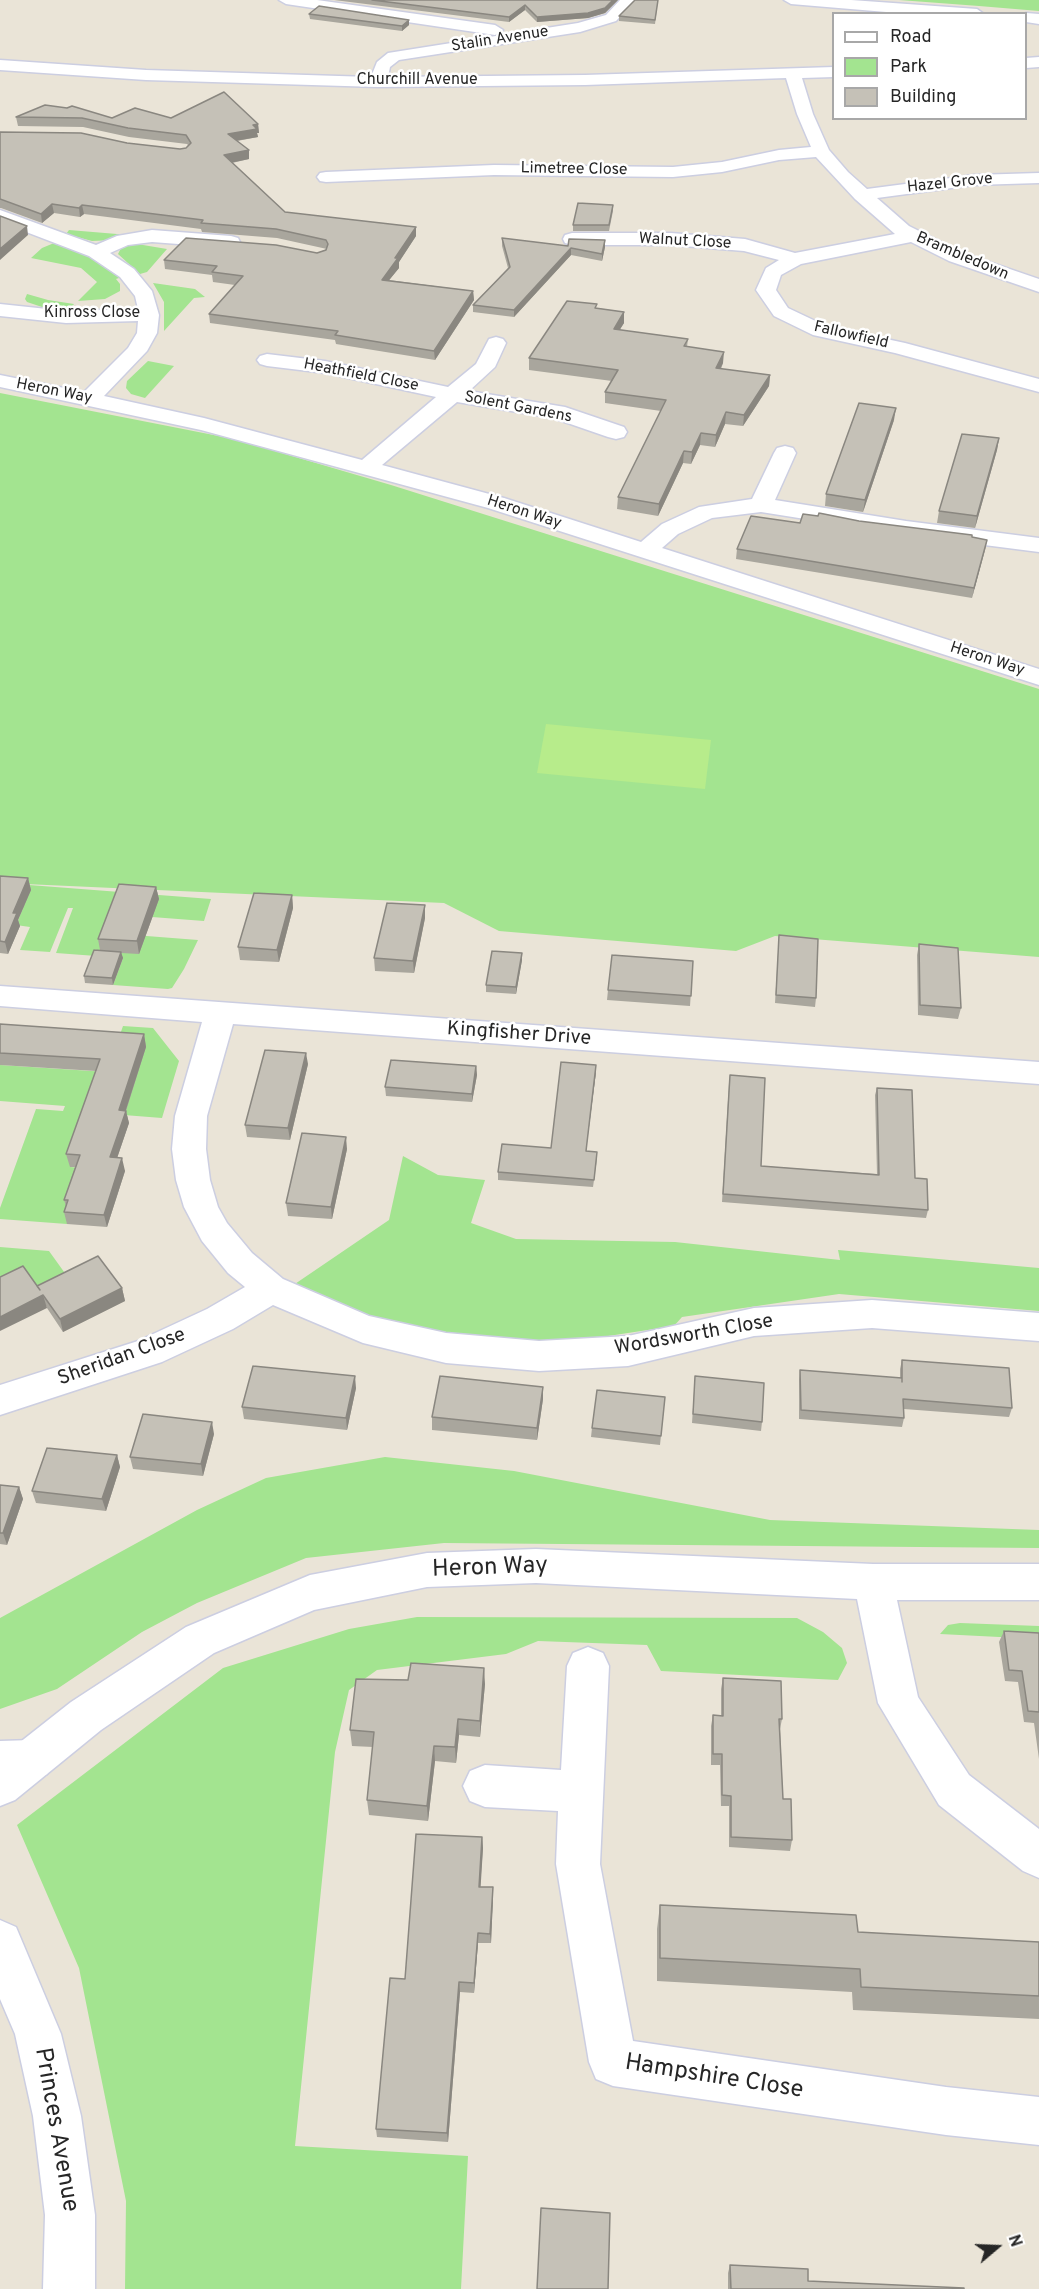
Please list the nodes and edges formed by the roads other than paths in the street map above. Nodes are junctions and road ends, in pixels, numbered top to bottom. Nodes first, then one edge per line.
1 (286, 0) edge
2 (629, 0) edge
3 (791, 0) edge
4 (950, 12) edge
5 (523, 36) junction
6 (0, 65) edge
7 (832, 72) edge
8 (792, 73) junction
9 (378, 82) junction
10 (821, 152) junction
11 (326, 177) dead end
12 (1039, 178) edge
13 (861, 195) junction
14 (0, 216) edge
15 (911, 236) junction
16 (572, 239) edge
17 (247, 243) edge
18 (96, 252) junction
19 (795, 260) junction
20 (1039, 286) edge
21 (0, 309) edge
22 (149, 315) junction
23 (496, 343) dead end
24 (267, 360) dead end
25 (0, 381) edge
26 (1039, 386) edge
27 (455, 395) junction
28 (90, 398) junction
29 (616, 432) dead end
30 (785, 453) dead end
31 (367, 467) junction
32 (761, 505) junction
33 (1039, 545) edge
34 (644, 552) junction
35 (1039, 677) edge
36 (0, 996) edge
37 (220, 1014) junction
38 (1039, 1072) edge
39 (271, 1289) junction
40 (1039, 1327) edge
41 (0, 1400) edge
42 (873, 1582) junction
43 (1039, 1582) edge
44 (588, 1666) dead end
45 (10, 1768) edge
46 (485, 1786) dead end
47 (581, 1792) junction
48 (1039, 1856) edge
49 (0, 1943) edge
50 (1039, 2121) edge
51 (69, 2289) edge

1 - 5 street
2 - 5 street, Stalin Avenue
3 - 4 street
5 - 9 street, Stalin Avenue
6 - 9 street, Churchill Avenue
7 - 8 street, Churchill Avenue
8 - 9 street, Churchill Avenue
8 - 10 street, Brambledown
10 - 11 street, Limetree Close
10 - 13 street, Brambledown
12 - 13 street, Hazel Grove
13 - 15 street, Brambledown
14 - 18 street
15 - 19 street, Fallowfield
15 - 20 street, Brambledown
16 - 19 street, Walnut Close
17 - 18 street
18 - 22 street
19 - 26 street, Fallowfield
21 - 22 street, Kinross Close
22 - 28 street
23 - 27 street, Heathfield Close
24 - 27 street, Heathfield Close
25 - 28 street, Heron Way
27 - 29 street, Solent Gardens
27 - 31 street, Heathfield Close
28 - 31 street, Heron Way
30 - 32 street
31 - 34 street, Heron Way
32 - 33 street
32 - 34 street
34 - 35 street, Heron Way
36 - 37 street, Kingfisher Drive
37 - 38 street, Kingfisher Drive
37 - 39 street, Wordsworth Close
39 - 40 street, Wordsworth Close
39 - 41 street, Sheridan Close
42 - 43 street, Heron Way
42 - 45 street, Heron Way
42 - 48 street
44 - 47 street
46 - 47 street
47 - 50 street, Hampshire Close
49 - 51 street, Princes Avenue

